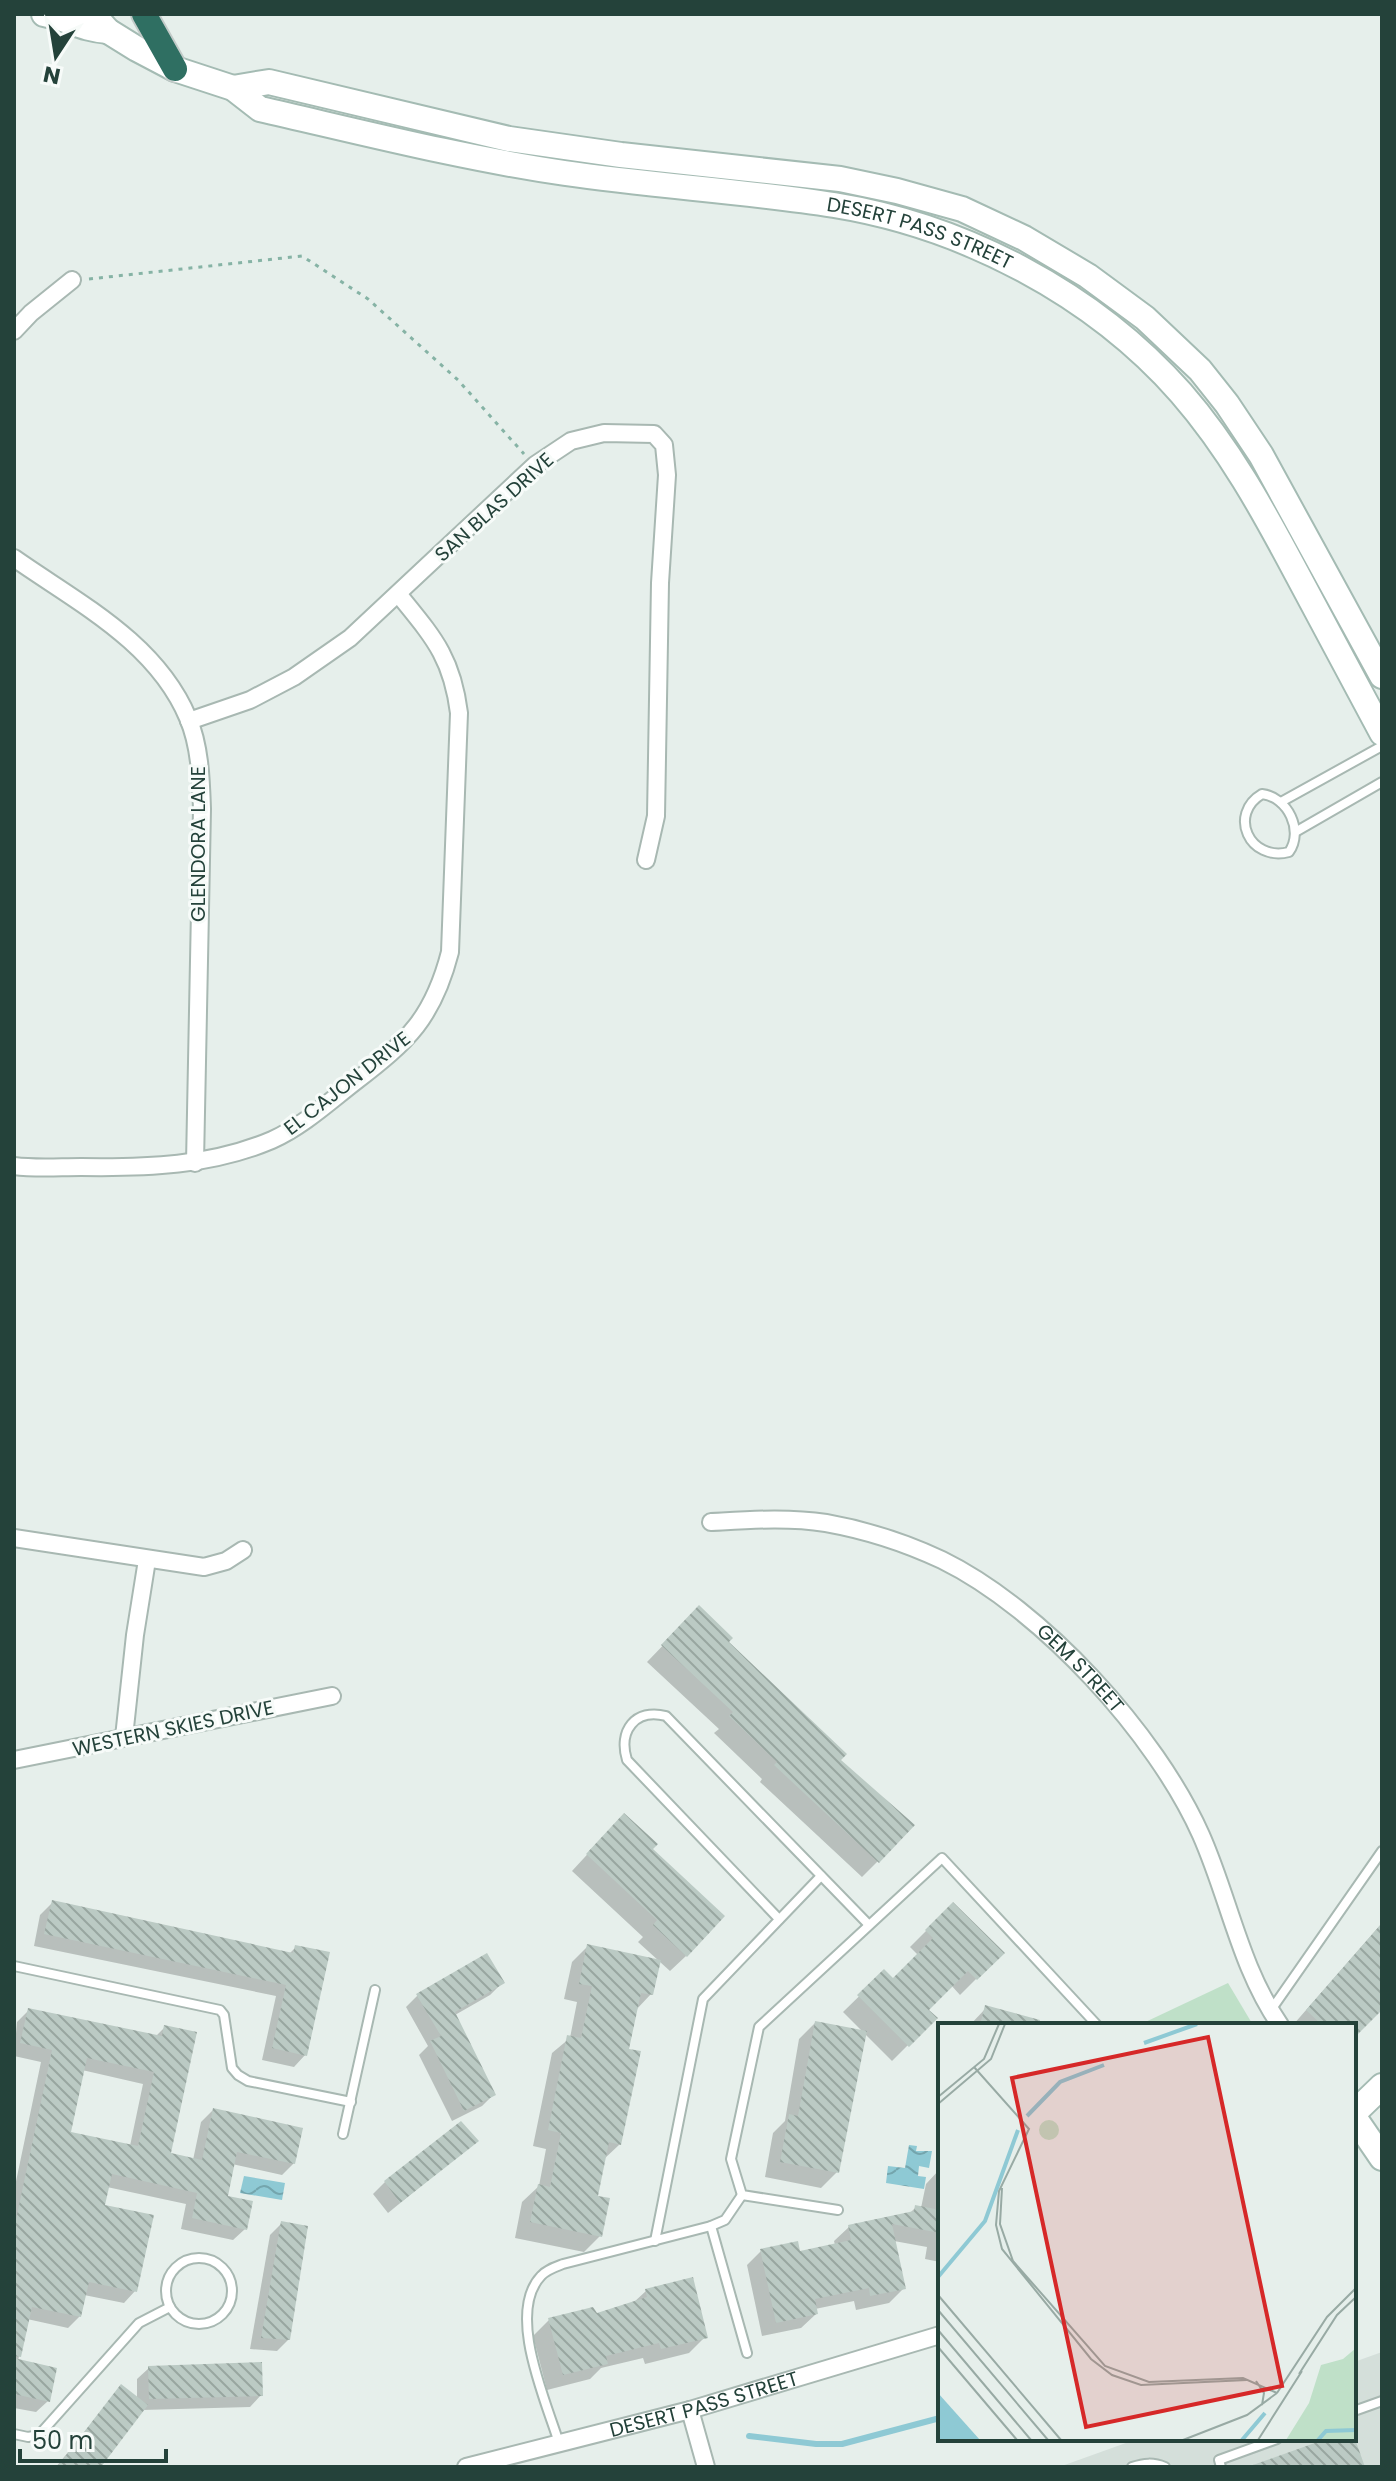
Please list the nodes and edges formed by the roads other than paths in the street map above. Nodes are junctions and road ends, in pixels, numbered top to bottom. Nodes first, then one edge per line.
1 (44, 14) edge
2 (144, 14) edge
3 (101, 22) edge
4 (175, 69) junction
5 (233, 88) junction
6 (621, 155) junction
7 (618, 181) junction
8 (72, 280) road end
9 (14, 331) edge
10 (1200, 370) junction
11 (1179, 391) junction
12 (16, 566) edge
13 (399, 595) junction
14 (1382, 676) edge
15 (189, 721) junction
16 (1382, 733) edge
17 (1382, 746) edge
18 (1382, 782) edge
19 (1281, 802) junction
20 (1297, 831) junction
21 (646, 860) dead end
22 (195, 1163) junction
23 (14, 1166) edge
24 (711, 1522) dead end
25 (14, 1538) edge
26 (243, 1550) dead end
27 (147, 1560) junction
28 (332, 1696) dead end
29 (124, 1737) junction
30 (14, 1760) edge
31 (1382, 1851) edge
32 (821, 1876) junction
33 (779, 1919) junction
34 (869, 1925) junction
35 (14, 1966) edge
36 (375, 1990) dead end
37 (1271, 2010) junction
38 (1095, 2023) edge
39 (1279, 2023) edge
40 (1382, 2086) edge
41 (351, 2102) junction
42 (1356, 2113) edge
43 (1356, 2118) edge
44 (343, 2134) dead end
45 (1382, 2158) edge
46 (742, 2195) junction
47 (838, 2210) dead end
48 (711, 2226) junction
49 (655, 2241) junction
50 (170, 2307) junction
51 (938, 2336) edge
52 (747, 2353) dead end
53 (1382, 2401) edge
54 (690, 2410) junction
55 (1356, 2410) edge
56 (14, 2434) edge
57 (1271, 2441) edge
58 (559, 2443) junction
59 (466, 2467) edge
60 (706, 2467) edge
61 (1132, 2467) edge
62 (1165, 2467) edge
63 (1221, 2467) edge

1 - 3 street, DESERT PASS STREET
2 - 4 highway
3 - 4 street, DESERT PASS STREET
4 - 5 street, DESERT PASS STREET
5 - 6 street, DESERT PASS STREET
5 - 7 street, DESERT PASS STREET
6 - 7 street
6 - 10 street, DESERT PASS STREET
7 - 11 street, DESERT PASS STREET
8 - 9 street
10 - 11 street
10 - 14 street, DESERT PASS STREET
11 - 16 street, DESERT PASS STREET
12 - 15 street, GLENDORA LANE
13 - 15 street, SAN BLAS DRIVE
13 - 21 street, SAN BLAS DRIVE
13 - 22 street, EL CAJON DRIVE
15 - 22 street, GLENDORA LANE
17 - 19 lane
18 - 20 lane
19 - 20 lane
19 - 20 lane
22 - 23 street, EL CAJON DRIVE
24 - 37 street, GEM STREET
25 - 27 street
26 - 27 street
27 - 29 street
28 - 29 street, WESTERN SKIES DRIVE
29 - 30 street, WESTERN SKIES DRIVE
31 - 37 lane
32 - 33 lane
32 - 33 lane
32 - 34 lane
33 - 49 lane
34 - 38 lane
34 - 46 lane
35 - 41 lane
36 - 41 lane
37 - 39 street, GEM STREET
40 - 42 street
41 - 44 lane
43 - 45 street
46 - 47 lane
46 - 48 lane
48 - 49 lane
48 - 52 lane
49 - 58 lane
50 - 50 lane
50 - 56 lane
51 - 54 street, DESERT PASS STREET
53 - 55 lane
54 - 58 street, DESERT PASS STREET
54 - 60 street
57 - 63 lane
58 - 59 street, DESERT PASS STREET
61 - 62 lane

